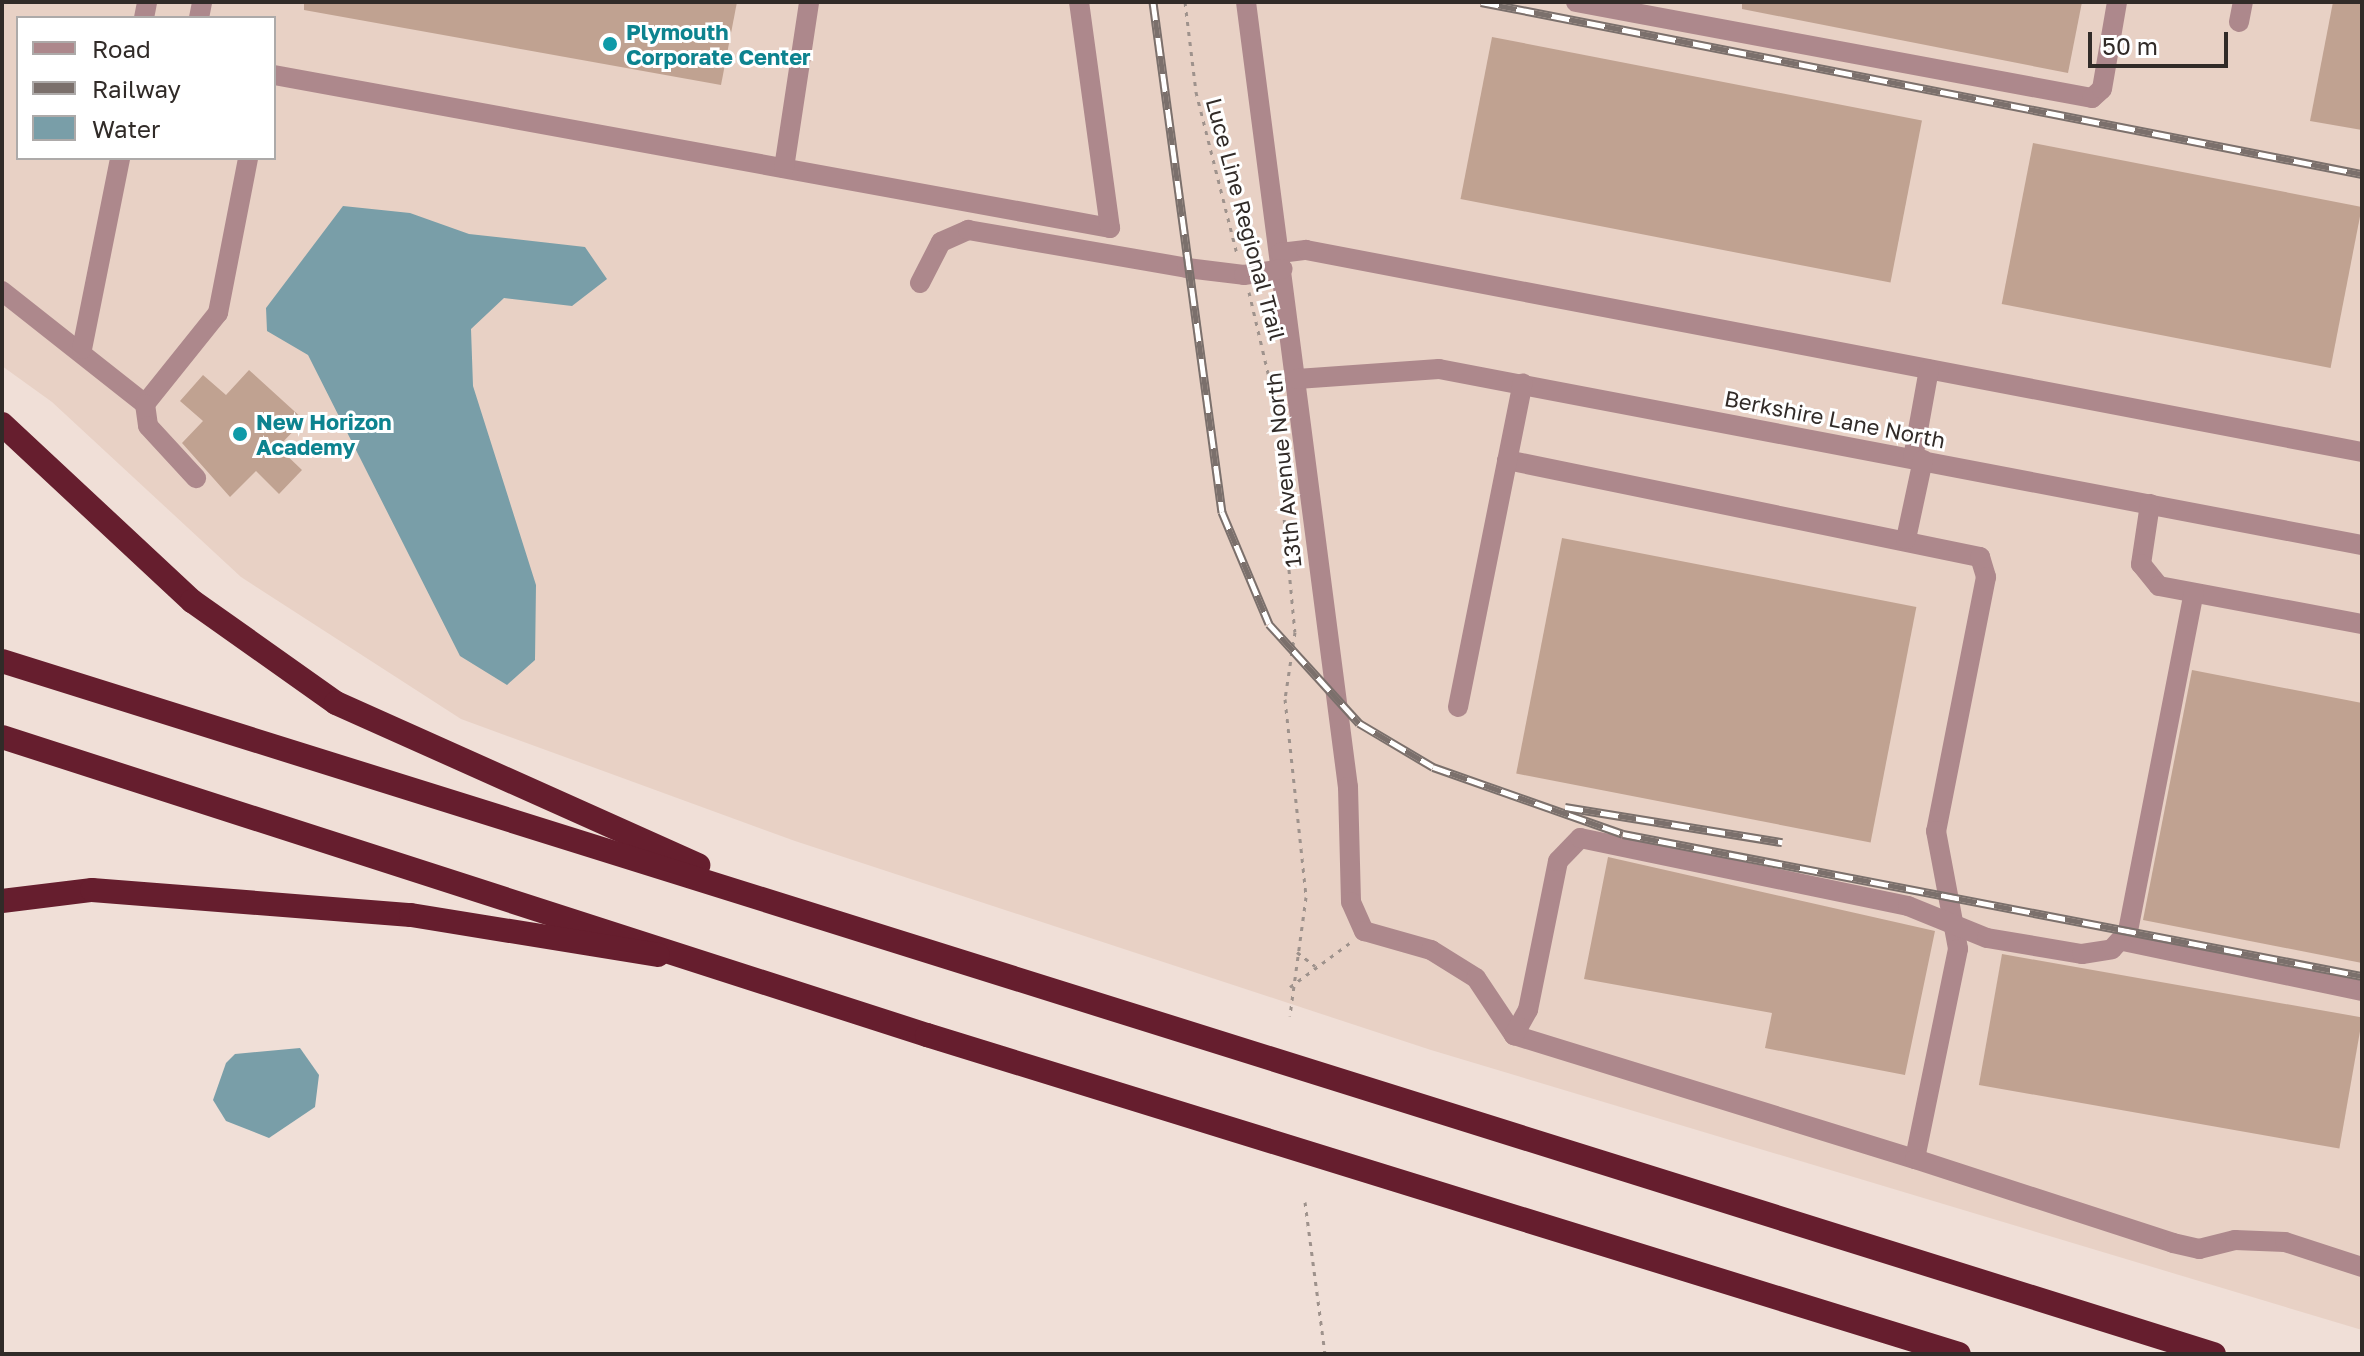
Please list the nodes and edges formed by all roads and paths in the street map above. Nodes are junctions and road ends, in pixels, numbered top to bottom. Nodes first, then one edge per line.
1 (809, 2) edge
2 (1079, 2) edge
3 (1185, 2) edge
4 (1246, 2) edge
5 (1576, 2) edge
6 (2117, 2) edge
7 (276, 75) edge
8 (120, 160) edge
9 (248, 160) edge
10 (784, 168) junction
11 (1281, 261) junction
12 (1244, 275) junction
13 (920, 283) dead end
14 (2, 291) edge
15 (82, 349) junction
16 (1929, 369) junction
17 (1297, 379) junction
18 (1523, 383) junction
19 (145, 404) junction
20 (2, 424) edge
21 (2362, 452) edge
22 (1918, 459) junction
23 (1507, 460) junction
24 (196, 478) dead end
25 (2150, 504) junction
26 (1906, 539) junction
27 (2362, 545) edge
28 (2194, 593) junction
29 (2362, 624) edge
30 (2, 661) edge
31 (1458, 707) dead end
32 (2, 737) edge
33 (2, 901) edge
34 (822, 918) junction
35 (1956, 925) junction
36 (1364, 931) junction
37 (2123, 941) junction
38 (1297, 952) junction
39 (2098, 954) junction
40 (708, 960) junction
41 (1315, 966) junction
42 (2259, 985) dead end
43 (1290, 987) junction
44 (2362, 991) edge
45 (1290, 1016) dead end
46 (1514, 1035) junction
47 (1915, 1159) junction
48 (1305, 1202) dead end
49 (2362, 1267) edge
50 (1325, 1354) edge
51 (1959, 1354) edge
52 (2214, 1354) edge

1 - 10 street
2 - 10 street
3 - 12 path, Luce Line Regional Trail
4 - 11 street, 13th Avenue North
5 - 6 street
7 - 10 street
8 - 15 street
9 - 19 street
11 - 12 street
11 - 16 street
11 - 17 street, 13th Avenue North
12 - 13 street
12 - 38 path, Luce Line Regional Trail
14 - 15 street
15 - 19 street
16 - 21 street
16 - 22 street
17 - 18 street, Berkshire Lane North
17 - 36 street, 13th Avenue North
18 - 22 street, Berkshire Lane North
18 - 23 street
19 - 24 street
20 - 34 highway
22 - 25 street, Berkshire Lane North
22 - 26 street
23 - 26 street
23 - 31 street
25 - 27 street, Berkshire Lane North
25 - 28 street
26 - 35 street
28 - 29 street
28 - 37 street
30 - 34 highway
32 - 40 highway
33 - 40 highway
34 - 52 highway
35 - 39 street
35 - 46 street
35 - 47 street
36 - 41 path
36 - 46 street
37 - 39 street
37 - 44 street
38 - 41 path
38 - 43 path, Luce Line Regional Trail
39 - 42 street
40 - 51 highway
41 - 43 path
43 - 45 path, Luce Line Regional Trail
46 - 47 street
47 - 49 street
48 - 50 path

